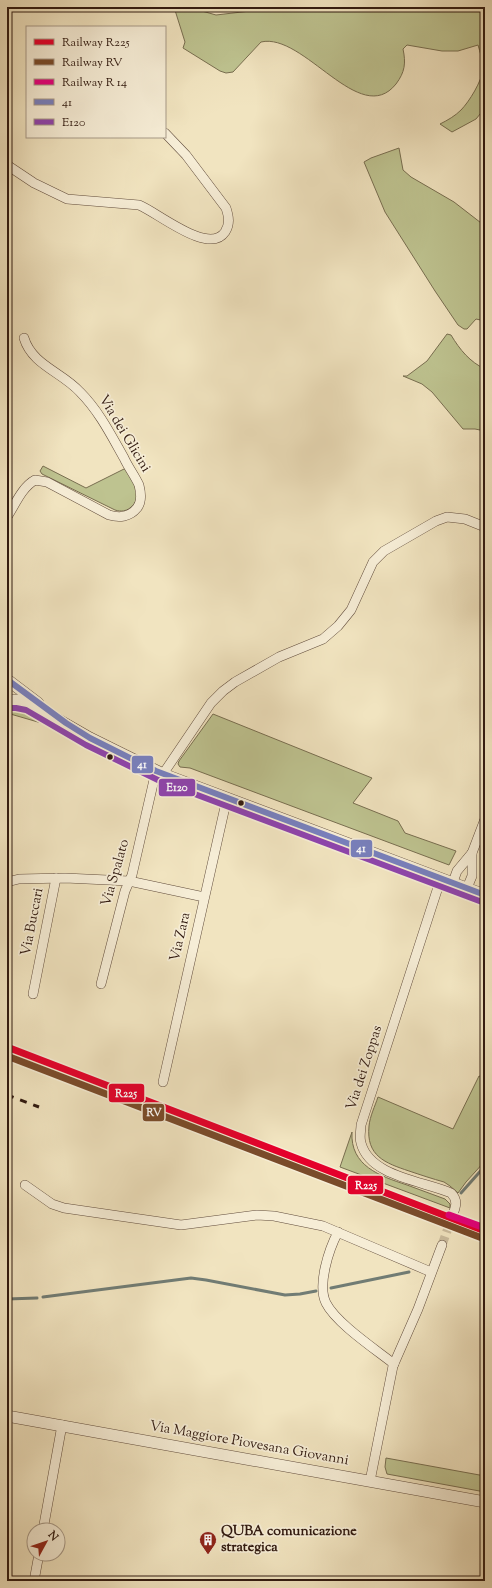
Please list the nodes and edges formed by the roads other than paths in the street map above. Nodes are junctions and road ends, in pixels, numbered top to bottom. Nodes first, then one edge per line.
1 (166, 134) edge
2 (7, 165) edge
3 (24, 338) dead end
4 (7, 517) edge
5 (485, 527) edge
6 (8, 679) edge
7 (7, 694) edge
8 (7, 700) edge
9 (66, 723) junction
10 (159, 772) junction
11 (227, 798) junction
12 (485, 819) edge
13 (472, 853) junction
14 (56, 878) junction
15 (441, 878) junction
16 (129, 881) junction
17 (7, 882) edge
18 (453, 882) junction
19 (467, 888) junction
20 (485, 894) edge
21 (204, 897) junction
22 (101, 984) dead end
23 (33, 994) dead end
24 (163, 1082) dead end
25 (25, 1185) dead end
26 (453, 1214) tunnel mouth
27 (338, 1232) junction
28 (442, 1245) tunnel mouth
29 (431, 1272) junction
30 (394, 1364) junction
31 (7, 1416) edge
32 (62, 1425) junction
33 (370, 1481) junction
34 (485, 1502) edge
35 (44, 1522) edge
36 (37, 1562) edge
37 (34, 1581) edge

1 - 2 street
3 - 4 street, Via dei Glicini
5 - 10 street
6 - 7 street
6 - 9 street
8 - 9 street
9 - 10 street
10 - 11 street
10 - 16 street, Via Spalato
11 - 15 street
11 - 21 street, Via Zara
12 - 13 street
13 - 18 street
13 - 19 street
14 - 16 street, Via Buccari
14 - 17 street, Via Buccari
14 - 23 street, Via Buccari
15 - 18 street
15 - 26 street, Via dei Zoppas
16 - 21 street, Via Buccari
16 - 22 street, Via Spalato
18 - 19 street
19 - 20 street
21 - 24 street, Via Zara
25 - 27 street
27 - 29 street
27 - 30 street
28 - 29 street
29 - 30 street
30 - 33 street
31 - 32 street, Via Maggiore Piovesana Giovanni
32 - 33 street, Via Maggiore Piovesana Giovanni
32 - 35 street
33 - 34 street, Via Maggiore Piovesana Giovanni
36 - 37 street

